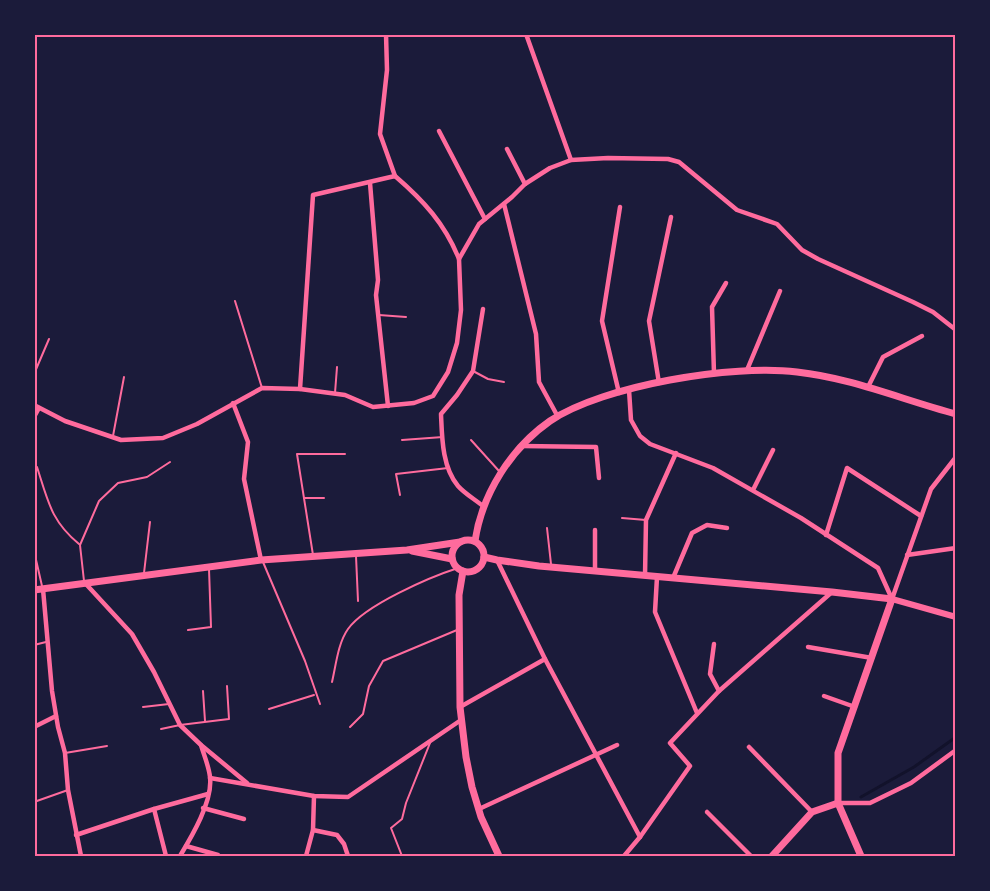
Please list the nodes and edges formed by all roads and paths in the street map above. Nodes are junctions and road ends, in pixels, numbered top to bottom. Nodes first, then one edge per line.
1 (386, 34) edge
2 (526, 34) edge
3 (439, 131) dead end
4 (507, 149) dead end
5 (571, 160) junction
6 (395, 176) junction
7 (370, 183) junction
8 (525, 184) junction
9 (504, 204) junction
10 (620, 207) dead end
11 (671, 218) dead end
12 (485, 219) junction
13 (459, 260) junction
14 (726, 283) dead end
15 (780, 291) dead end
16 (235, 301) dead end
17 (483, 309) dead end
18 (379, 315) junction
19 (406, 317) dead end
20 (956, 330) edge
21 (922, 336) dead end
22 (49, 339) dead end
23 (337, 367) dead end
24 (747, 370) junction
25 (473, 371) junction
26 (34, 374) edge
27 (714, 374) junction
28 (124, 377) dead end
29 (504, 382) dead end
30 (659, 383) junction
31 (868, 387) junction
32 (262, 388) junction
33 (300, 388) junction
34 (629, 390) junction
35 (335, 393) junction
36 (619, 393) junction
37 (233, 404) junction
38 (388, 406) junction
39 (37, 407) edge
40 (956, 414) edge
41 (34, 417) edge
42 (558, 417) junction
43 (113, 437) junction
44 (442, 437) junction
45 (402, 440) dead end
46 (471, 440) dead end
47 (522, 446) junction
48 (772, 450) dead end
49 (676, 453) junction
50 (345, 454) dead end
51 (956, 457) edge
52 (170, 462) dead end
53 (37, 467) dead end
54 (448, 468) junction
55 (501, 473) junction
56 (599, 478) dead end
57 (753, 490) junction
58 (400, 495) dead end
59 (304, 498) junction
60 (324, 498) dead end
61 (484, 507) junction
62 (921, 516) junction
63 (622, 518) dead end
64 (646, 520) junction
65 (150, 522) dead end
66 (547, 528) dead end
67 (727, 528) dead end
68 (596, 530) dead end
69 (826, 535) junction
70 (460, 542) junction
71 (475, 542) junction
72 (80, 544) junction
73 (956, 548) edge
74 (407, 550) junction
75 (34, 551) edge
76 (356, 553) junction
77 (907, 555) junction
78 (314, 556) junction
79 (484, 556) junction
80 (452, 559) junction
81 (261, 560) junction
82 (497, 560) junction
83 (551, 567) junction
84 (209, 568) junction
85 (461, 569) junction
86 (595, 571) junction
87 (144, 576) junction
88 (645, 576) junction
89 (657, 577) junction
90 (673, 578) junction
91 (84, 582) junction
92 (43, 589) junction
93 (34, 590) edge
94 (832, 592) junction
95 (892, 599) junction
96 (358, 601) dead end
97 (956, 617) edge
98 (188, 630) dead end
99 (459, 630) junction
100 (48, 642) junction
101 (714, 644) dead end
102 (34, 645) edge
103 (808, 647) dead end
104 (872, 658) junction
105 (545, 659) junction
106 (332, 682) dead end
107 (227, 686) dead end
108 (203, 691) dead end
109 (719, 691) junction
110 (316, 694) junction
111 (824, 696) dead end
112 (169, 704) junction
113 (320, 704) dead end
114 (143, 707) dead end
115 (460, 707) junction
116 (855, 707) junction
117 (268, 709) dead end
118 (697, 713) junction
119 (56, 716) junction
120 (461, 720) junction
121 (205, 722) junction
122 (180, 724) junction
123 (34, 727) edge
124 (350, 727) dead end
125 (161, 729) dead end
126 (432, 739) junction
127 (201, 745) junction
128 (617, 745) dead end
129 (107, 746) dead end
130 (749, 747) dead end
131 (954, 751) edge
132 (65, 753) junction
133 (595, 754) junction
134 (956, 759) edge
135 (210, 778) junction
136 (249, 785) junction
137 (68, 790) junction
138 (208, 794) junction
139 (314, 796) junction
140 (34, 802) edge
141 (838, 803) junction
142 (203, 808) junction
143 (154, 809) junction
144 (479, 809) junction
145 (707, 812) dead end
146 (812, 812) junction
147 (244, 819) dead end
148 (313, 830) junction
149 (76, 835) junction
150 (640, 837) junction
151 (186, 846) junction
152 (218, 855) dead end
153 (81, 856) edge
154 (166, 856) edge
155 (180, 856) edge
156 (306, 856) edge
157 (348, 856) edge
158 (402, 856) edge
159 (499, 856) edge
160 (624, 856) edge
161 (751, 856) edge
162 (772, 856) edge
163 (861, 856) edge

1 - 6 street
2 - 5 street
3 - 12 street
4 - 8 street
5 - 8 street
5 - 20 street
6 - 7 street
6 - 13 street
7 - 18 street
7 - 33 street
8 - 9 street
9 - 12 street
9 - 42 street
10 - 36 street
11 - 30 street
12 - 13 street
13 - 38 street
14 - 27 street
15 - 24 street
16 - 32 lane
17 - 25 street
18 - 19 lane
18 - 38 street
21 - 31 street
22 - 26 lane
23 - 35 lane
24 - 27 main road
24 - 31 main road
25 - 29 lane
25 - 44 street
27 - 30 main road
28 - 43 lane
30 - 34 main road
31 - 40 main road
32 - 33 street
32 - 37 street
33 - 35 street
34 - 36 main road
34 - 49 street
35 - 38 street
36 - 42 main road
37 - 43 street
37 - 81 street
39 - 41 street
39 - 43 street
42 - 47 main road
44 - 45 lane
44 - 54 street
46 - 55 lane
47 - 55 main road
47 - 56 street
48 - 57 street
49 - 57 street
49 - 64 street
50 - 59 lane
51 - 62 street
52 - 72 lane
53 - 72 lane
54 - 58 lane
54 - 61 street
55 - 61 main road
57 - 69 street
59 - 60 lane
59 - 78 lane
61 - 71 main road
62 - 69 street
62 - 77 street
63 - 64 lane
64 - 88 street
65 - 87 lane
66 - 83 lane
67 - 90 street
68 - 86 street
69 - 95 street
70 - 71 main road
70 - 74 main road
70 - 80 main road
71 - 79 main road
72 - 91 lane
73 - 77 street
74 - 76 main road
74 - 80 main road
75 - 92 lane
76 - 78 main road
76 - 96 lane
77 - 95 street
78 - 81 main road
79 - 82 main road
79 - 85 main road
80 - 85 main road
81 - 84 main road
81 - 110 lane
82 - 83 main road
82 - 105 street
83 - 86 main road
84 - 87 main road
84 - 98 lane
85 - 99 main road
85 - 106 lane
86 - 88 main road
87 - 91 main road
88 - 89 main road
89 - 90 main road
89 - 118 street
90 - 94 main road
91 - 92 main road
91 - 112 street
92 - 93 main road
92 - 100 street
94 - 95 main road
94 - 109 street
95 - 97 street
95 - 104 main road
99 - 115 main road
99 - 124 lane
100 - 102 lane
100 - 119 street
101 - 109 street
103 - 104 street
104 - 116 main road
105 - 115 street
105 - 133 street
107 - 121 lane
108 - 121 lane
109 - 118 street
110 - 113 lane
110 - 117 lane
111 - 116 street
112 - 114 lane
112 - 122 street
115 - 120 main road
116 - 141 main road
118 - 150 street
119 - 123 street
119 - 132 street
120 - 126 street
120 - 144 main road
121 - 122 lane
122 - 125 lane
122 - 127 street
126 - 139 street
126 - 158 lane
127 - 135 street
127 - 136 street
128 - 133 street
129 - 132 lane
130 - 146 street
131 - 134 street
131 - 141 street
132 - 137 street
133 - 144 street
133 - 150 street
135 - 136 street
135 - 138 street
136 - 139 street
137 - 140 lane
137 - 149 street
138 - 142 street
138 - 143 street
139 - 148 street
141 - 146 main road
141 - 163 main road
142 - 147 street
142 - 151 street
143 - 149 street
143 - 154 street
144 - 159 main road
145 - 161 street
146 - 162 main road
148 - 156 street
148 - 157 street
149 - 153 street
150 - 160 street
151 - 152 street
151 - 155 street

